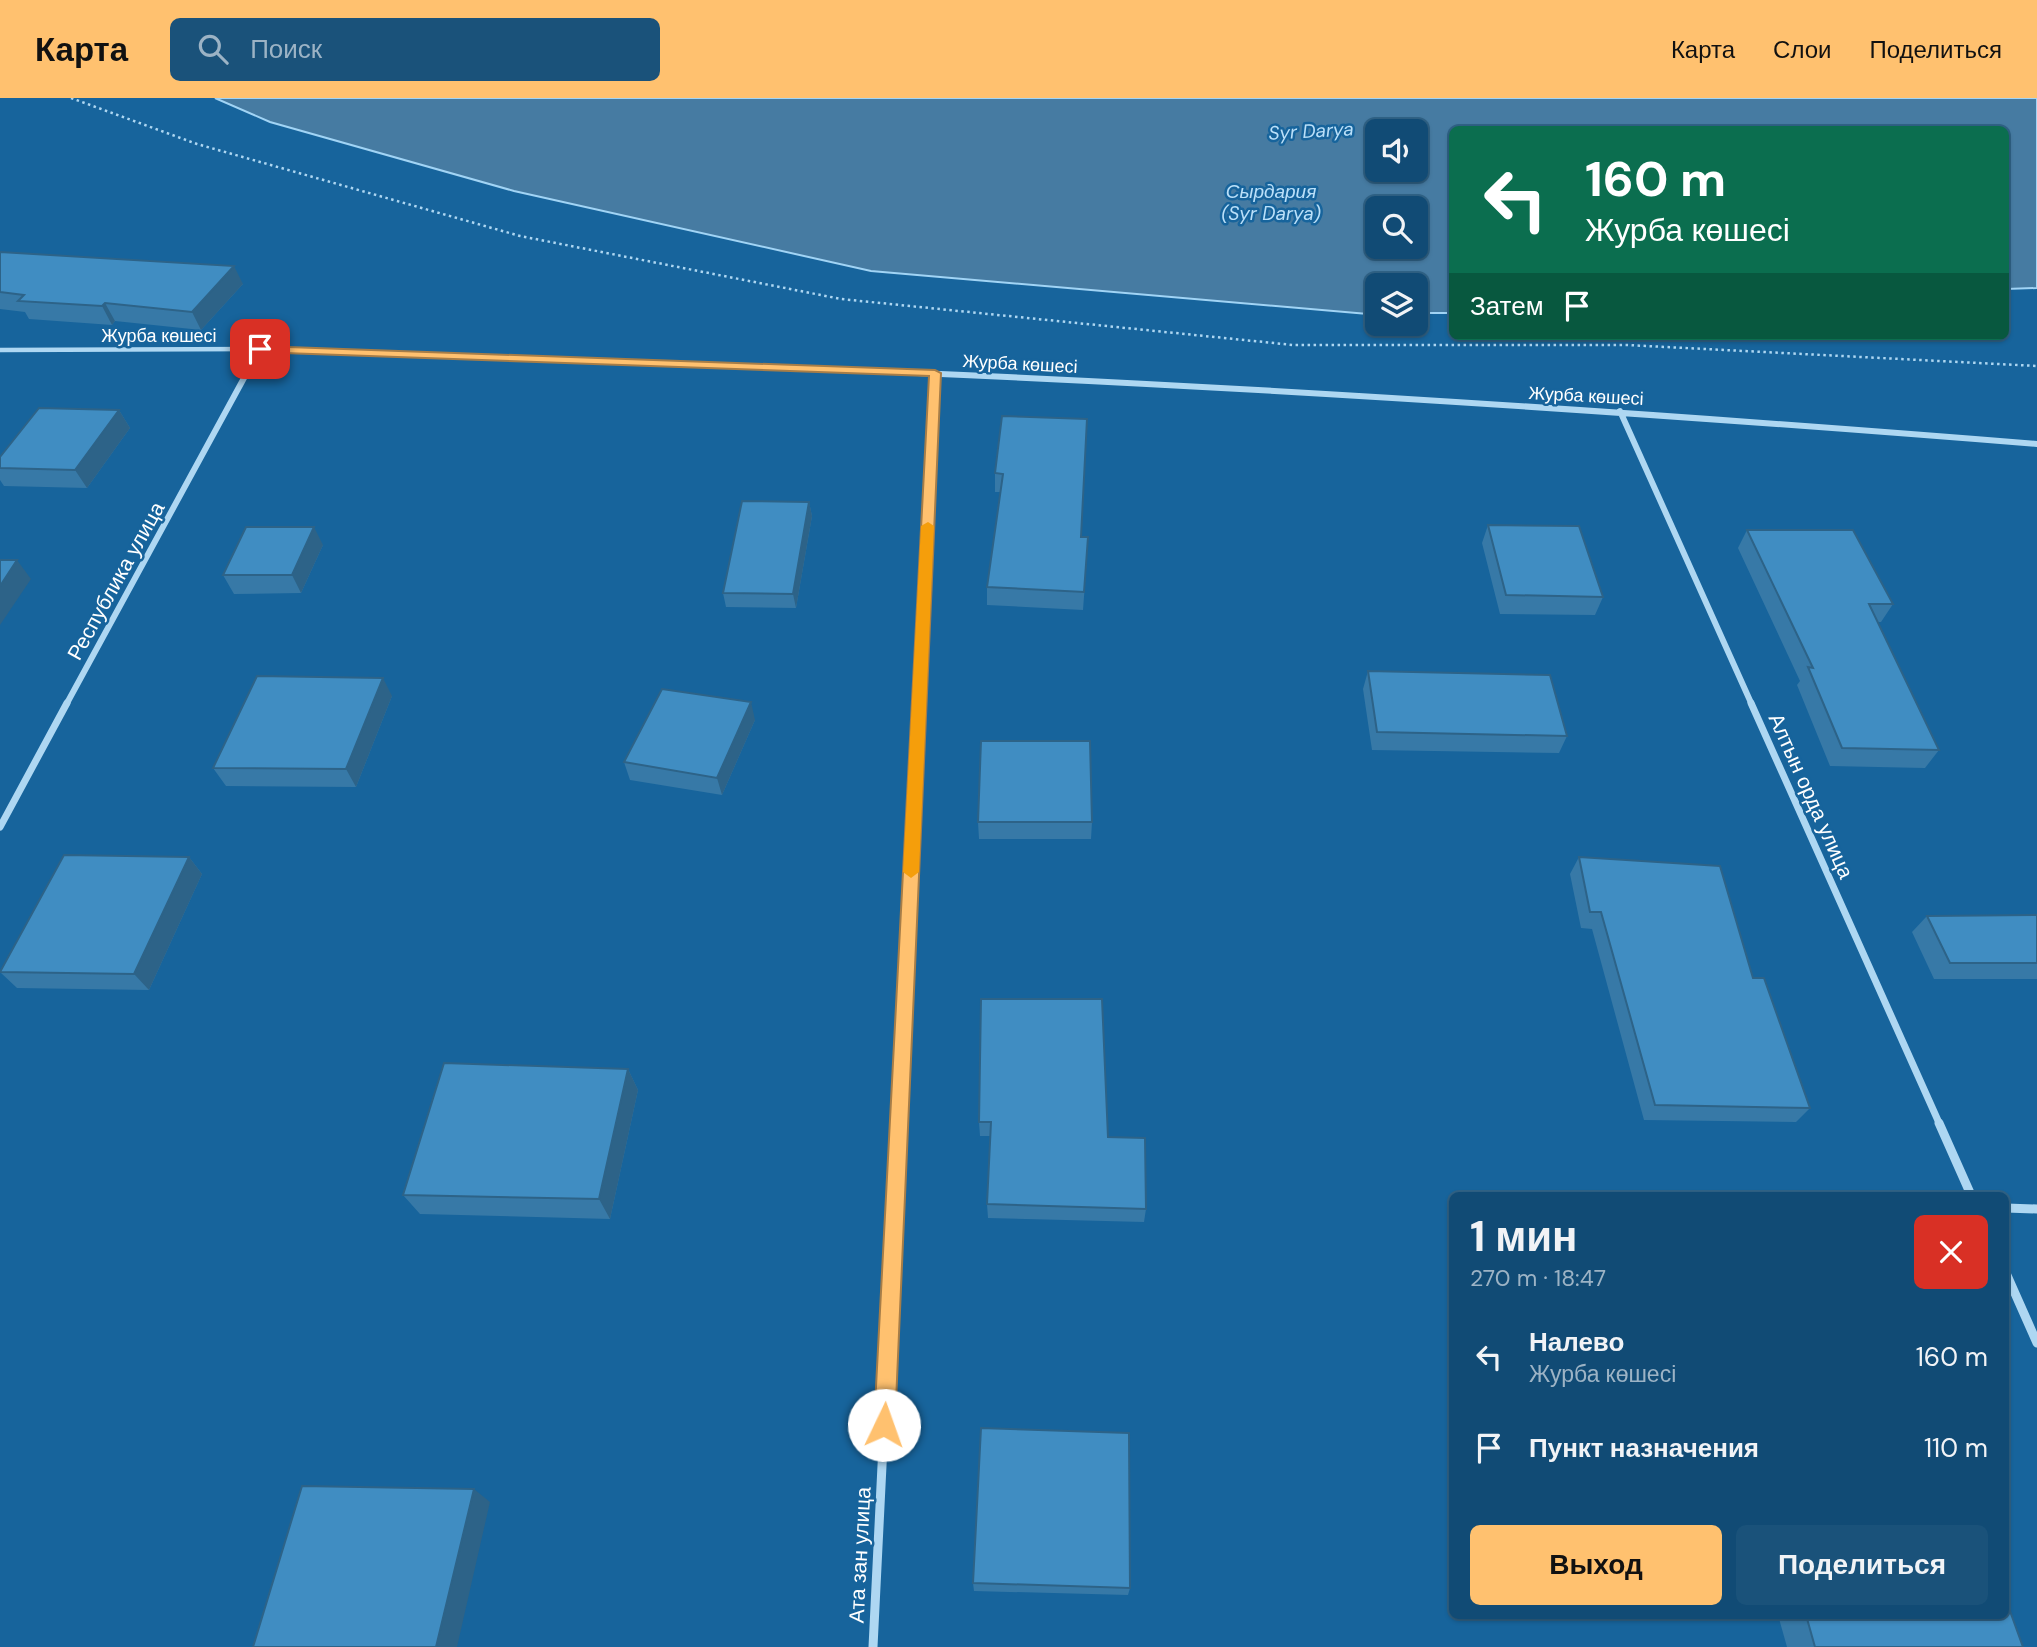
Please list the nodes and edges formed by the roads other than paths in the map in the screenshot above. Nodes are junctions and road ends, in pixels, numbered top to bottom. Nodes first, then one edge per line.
1 (260, 349) junction
2 (0, 350) edge
3 (935, 373) junction
4 (1620, 411) junction
5 (2037, 444) edge
6 (0, 827) edge
7 (1970, 1192) edge
8 (2009, 1208) edge
9 (2037, 1209) edge
10 (2009, 1280) edge
11 (2037, 1343) edge
12 (873, 1647) edge

1 - 2 street, Журба көшесі
1 - 3 street, Журба көшесі
1 - 6 street, Республика улица
3 - 4 street, Журба көшесі
3 - 12 street, Ата зан улица
4 - 5 street, Журба көшесі
4 - 7 street, Алтын орда улица
8 - 9 street
10 - 11 street

